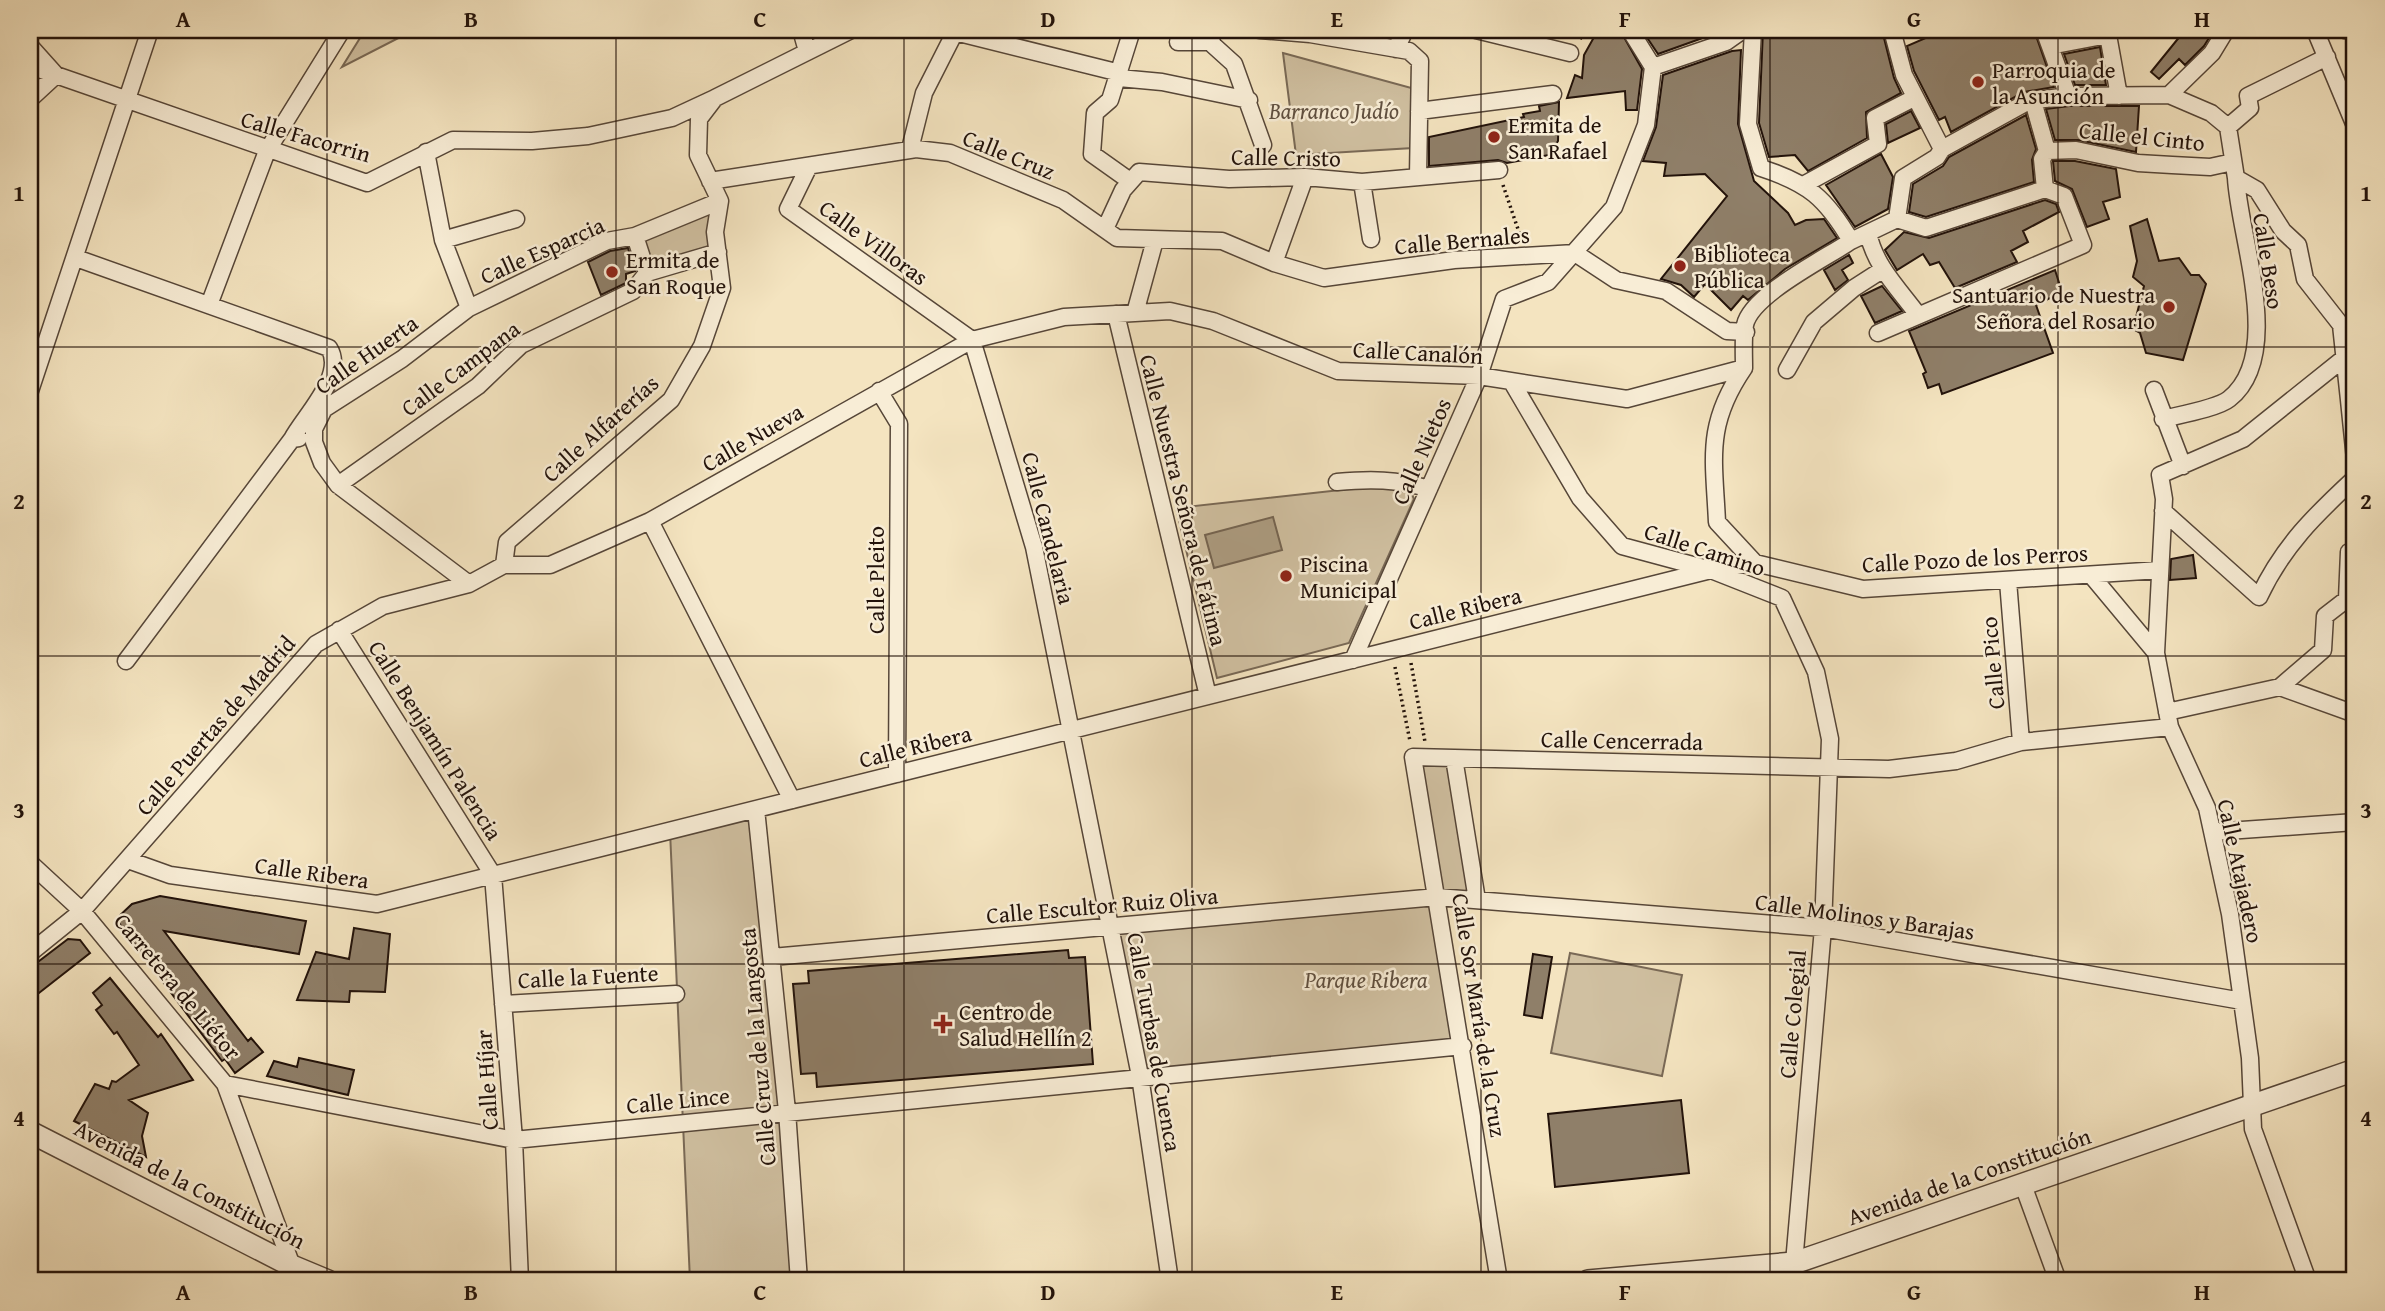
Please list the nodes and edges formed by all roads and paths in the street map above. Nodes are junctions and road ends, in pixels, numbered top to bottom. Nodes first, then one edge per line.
1 (150, 30) edge
2 (342, 30) edge
3 (801, 30) edge
4 (851, 30) edge
5 (1132, 30) edge
6 (1259, 30) edge
7 (1405, 30) edge
8 (1476, 30) edge
9 (1630, 30) edge
10 (1743, 30) edge
11 (1753, 30) edge
12 (2043, 30) edge
13 (2226, 30) edge
14 (2315, 30) edge
15 (2344, 30) edge
16 (2355, 31) edge
17 (1311, 32) edge
18 (1897, 32) edge
19 (2107, 33) edge
20 (988, 34) edge
21 (1519, 35) edge
22 (1209, 36) edge
23 (1178, 42) dead end
24 (30, 46) edge
25 (2050, 46) junction
26 (1396, 49) junction
27 (807, 51) junction
28 (1570, 53) dead end
29 (2327, 57) junction
30 (30, 65) edge
31 (1653, 68) junction
32 (55, 75) junction
33 (1120, 75) junction
34 (1553, 94) dead end
35 (2169, 95) junction
36 (2068, 96) junction
37 (2119, 96) junction
38 (715, 98) junction
39 (1914, 98) junction
40 (30, 99) edge
41 (1249, 100) junction
42 (126, 101) junction
43 (2033, 101) junction
44 (1419, 111) junction
45 (2355, 126) edge
46 (2228, 127) junction
47 (1263, 145) dead end
48 (910, 149) junction
49 (1942, 149) junction
50 (2047, 150) junction
51 (267, 151) junction
52 (426, 152) junction
53 (2232, 162) junction
54 (810, 166) junction
55 (1499, 170) joint
56 (1418, 176) junction
57 (1305, 177) junction
58 (2236, 178) junction
59 (710, 181) junction
60 (1130, 181) junction
61 (1362, 182) junction
62 (1805, 184) junction
63 (2045, 188) junction
64 (720, 201) junction
65 (516, 219) dead end
66 (1897, 219) junction
67 (1105, 229) junction
68 (1868, 233) junction
69 (635, 236) junction
70 (1371, 239) dead end
71 (443, 240) junction
72 (1155, 240) junction
73 (1851, 241) junction
74 (718, 252) junction
75 (1575, 253) junction
76 (1525, 256) junction
77 (76, 257) junction
78 (1274, 263) junction
79 (1882, 270) junction
80 (647, 273) junction
81 (209, 304) junction
82 (469, 308) junction
83 (1135, 313) junction
84 (1116, 314) junction
85 (1918, 315) junction
86 (1746, 332) junction
87 (1878, 333) dead end
88 (972, 340) junction
89 (2343, 359) junction
90 (1744, 368) junction
91 (1787, 370) dead end
92 (1479, 376) junction
93 (1513, 384) junction
94 (2154, 390) dead end
95 (30, 391) edge
96 (879, 391) junction
97 (2352, 405) edge
98 (2163, 419) junction
99 (314, 436) junction
100 (292, 439) junction
101 (2355, 459) edge
102 (2183, 466) junction
103 (2355, 478) edge
104 (1337, 482) dead end
105 (338, 485) junction
106 (1429, 489) junction
107 (2163, 511) junction
108 (650, 521) junction
109 (2352, 552) edge
110 (1755, 563) junction
111 (504, 565) junction
112 (550, 565) joint
113 (2160, 569) junction
114 (1711, 570) junction
115 (2091, 575) junction
116 (2008, 581) junction
117 (469, 584) junction
118 (339, 630) junction
119 (1400, 648) junction
120 (2156, 653) junction
121 (1353, 660) junction
122 (126, 661) dead end
123 (2280, 687) junction
124 (1208, 696) junction
125 (2355, 713) edge
126 (2169, 720) junction
127 (1071, 730) junction
128 (2021, 742) junction
129 (1421, 757) junction
130 (1454, 758) junction
131 (1829, 767) junction
132 (897, 774) junction
133 (792, 800) junction
134 (756, 809) junction
135 (2355, 822) edge
136 (2213, 832) junction
137 (128, 860) junction
138 (30, 863) edge
139 (493, 875) junction
140 (1437, 897) junction
141 (1476, 900) junction
142 (82, 911) junction
143 (1112, 928) junction
144 (1822, 928) junction
145 (30, 953) edge
146 (772, 957) junction
147 (676, 994) dead end
148 (2242, 1001) junction
149 (503, 1004) junction
150 (1463, 1046) junction
151 (2355, 1070) edge
152 (1140, 1076) junction
153 (225, 1084) junction
154 (2254, 1105) junction
155 (787, 1111) junction
156 (30, 1132) edge
157 (514, 1140) junction
158 (2023, 1185) junction
159 (1794, 1263) junction
160 (293, 1274) edge
161 (1611, 1280) edge
162 (328, 1281) edge
163 (520, 1281) edge
164 (800, 1281) edge
165 (1170, 1281) edge
166 (1499, 1281) edge
167 (1588, 1281) edge
168 (2058, 1281) edge
169 (2308, 1281) edge

1 - 42 street
2 - 51 street
3 - 27 street
4 - 27 street
5 - 33 street
6 - 17 street
7 - 26 street
8 - 21 street
9 - 31 street
10 - 31 street
11 - 62 street
12 - 25 street
13 - 35 street
14 - 29 street
15 - 16 street
17 - 26 street
18 - 39 street
19 - 25 street
19 - 37 street
20 - 33 street
20 - 48 street
21 - 28 street
22 - 23 street
22 - 41 street
24 - 32 street
25 - 36 street
26 - 44 street
27 - 38 street
29 - 45 street
29 - 46 street
30 - 32 street, Calle Facorrin
31 - 75 street
32 - 40 street
32 - 42 street, Calle Facorrin
33 - 41 street
33 - 60 street
34 - 44 street
35 - 37 street
35 - 46 street
36 - 37 street
36 - 43 street
38 - 52 street, Calle Facorrin
38 - 59 street
39 - 49 street
39 - 62 street
41 - 47 street
42 - 51 street, Calle Facorrin
42 - 77 street
43 - 49 street
43 - 50 street
44 - 56 street
46 - 53 street, Calle Beso
48 - 54 street, Calle Cruz
48 - 67 street, Calle Cruz
49 - 66 street
50 - 53 street, Calle el Cinto
50 - 63 street
51 - 52 street, Calle Facorrin
51 - 81 street
52 - 71 street
53 - 58 street, Calle Beso
54 - 59 street, Calle Cruz
54 - 88 street, Calle Villoras
55 - 56 street, Calle Cristo
55 - 76 path
56 - 61 street, Calle Cristo
57 - 60 street, Calle Cristo
57 - 61 street, Calle Cristo
57 - 78 street
58 - 89 street
58 - 98 street, Calle Beso
59 - 64 street
60 - 67 street
61 - 70 street
62 - 73 street
63 - 66 street
63 - 85 street
64 - 69 street, Calle Esparcia
64 - 74 street, Calle Alfarerías
65 - 71 street
66 - 68 street
67 - 72 street, Calle Cruz
68 - 73 street
68 - 79 street
69 - 80 street
69 - 82 street, Calle Esparcia
71 - 82 street
72 - 78 street, Calle Bernales
72 - 83 street
73 - 86 street
74 - 80 street
74 - 111 street, Calle Alfarerías
75 - 76 street, Calle Bernales
75 - 86 street
75 - 92 street, Calle Nietos
76 - 78 street, Calle Bernales
77 - 81 street
77 - 95 street
79 - 85 street
79 - 91 street
80 - 105 street, Calle Campana
81 - 100 street
82 - 99 street, Calle Huerta
83 - 84 street, Calle Canalón
83 - 92 street, Calle Canalón
84 - 88 street, Calle Canalón
84 - 124 street, Calle Nuestra Señora de Fátima
85 - 87 street
86 - 90 street
88 - 96 street, Calle Nueva
88 - 127 street, Calle Candelaria
89 - 97 street
89 - 102 street
90 - 93 street, Calle Canalón
90 - 110 street
92 - 93 street, Calle Canalón
92 - 106 street, Calle Nietos
93 - 114 street, Calle Camino
94 - 98 street
96 - 108 street, Calle Nueva
96 - 132 street, Calle Pleito
97 - 101 street
98 - 102 street
99 - 100 street
99 - 105 street
100 - 122 street
102 - 107 street, Calle Atajadero
103 - 107 street
104 - 106 street
105 - 117 street
106 - 121 street, Calle Nietos
107 - 113 street, Calle Atajadero
108 - 112 street, Calle Nueva
108 - 133 street
109 - 123 street
110 - 114 street, Calle Pozo de los Perros
110 - 116 street, Calle Pozo de los Perros
111 - 112 street, Calle Puertas de Madrid
111 - 117 street, Calle Puertas de Madrid
113 - 115 street, Calle Pozo de los Perros
113 - 120 street, Calle Atajadero
114 - 119 street, Calle Ribera
114 - 131 street, Calle Camino
115 - 116 street, Calle Pozo de los Perros
115 - 120 street
116 - 128 street, Calle Pico
117 - 118 street, Calle Puertas de Madrid
118 - 137 street, Calle Puertas de Madrid
118 - 139 street, Calle Benjamín Palencia
119 - 121 street, Calle Ribera
119 - 129 path
119 - 129 path
120 - 126 street, Calle Atajadero
121 - 124 street, Calle Ribera
123 - 125 street
123 - 126 street
124 - 127 street, Calle Ribera
126 - 128 street
126 - 136 street, Calle Atajadero
127 - 132 street, Calle Ribera
127 - 143 street, Calle Turbas de Cuenca
128 - 131 street
129 - 130 street, Calle Cencerrada
129 - 140 street, Calle Sor María de la Cruz
130 - 131 street, Calle Cencerrada
130 - 141 street
131 - 144 street, Calle Colegial
132 - 133 street, Calle Ribera
133 - 134 street, Calle Ribera
134 - 139 street, Calle Ribera
134 - 146 street, Calle Cruz de la Langosta
135 - 136 street
136 - 148 street, Calle Atajadero
137 - 139 street, Calle Ribera
137 - 142 street, Calle Puertas de Madrid
138 - 142 street, Carretera de Liétor
139 - 149 street, Calle Híjar
140 - 141 street, Calle Molinos y Barajas
140 - 143 street, Calle Escultor Ruiz Oliva
140 - 150 street, Calle Sor María de la Cruz
141 - 144 street, Calle Molinos y Barajas
142 - 145 street, Calle Puertas de Madrid
142 - 153 street, Carretera de Liétor
143 - 146 street, Calle Escultor Ruiz Oliva
143 - 152 street, Calle Turbas de Cuenca
144 - 148 street, Calle Molinos y Barajas
144 - 159 street, Calle Colegial
146 - 155 street, Calle Cruz de la Langosta
147 - 149 street, Calle la Fuente
148 - 154 street, Calle Atajadero
149 - 157 street, Calle Híjar
150 - 152 street, Calle Lince
150 - 166 street, Calle Sor María de la Cruz
151 - 154 street, Avenida de la Constitución
152 - 155 street, Calle Lince
152 - 165 street, Calle Turbas de Cuenca
153 - 157 street, Calle Lince
153 - 160 street, Carretera de Liétor
154 - 158 street, Avenida de la Constitución
154 - 169 street, Calle Atajadero
155 - 157 street, Calle Lince
155 - 164 street, Calle Cruz de la Langosta
156 - 160 street, Avenida de la Constitución
157 - 163 street, Calle Híjar
158 - 159 street, Avenida de la Constitución
158 - 168 street
159 - 161 street, Avenida de la Constitución
160 - 162 street, Avenida de la Constitución
161 - 167 street, Avenida de la Constitución

